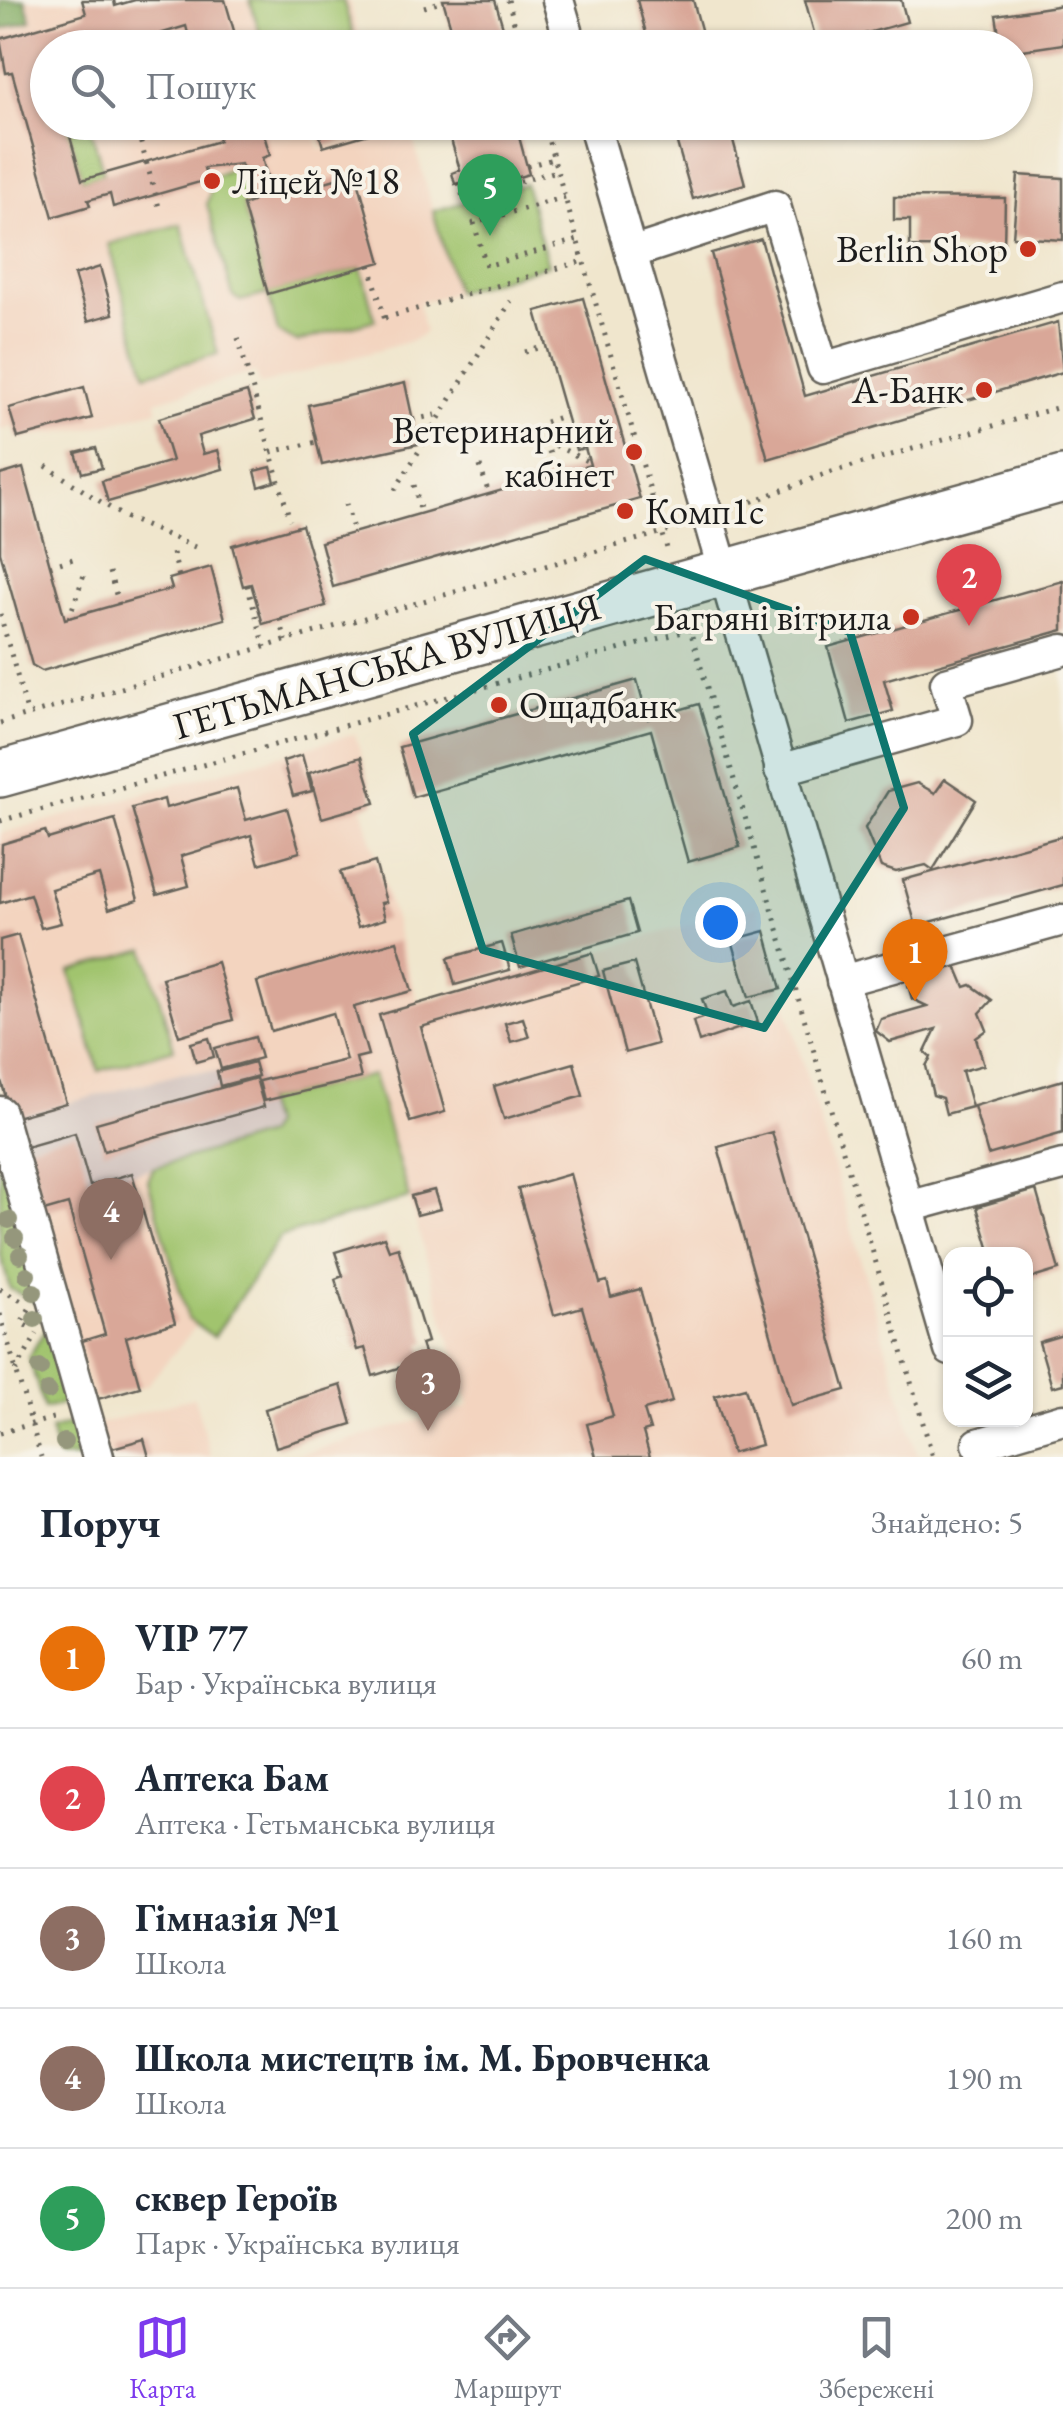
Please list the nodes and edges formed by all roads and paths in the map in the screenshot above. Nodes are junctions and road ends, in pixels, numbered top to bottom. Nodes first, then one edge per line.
1 (508, 0) edge
2 (558, 0) edge
3 (444, 2) edge
4 (424, 7) dead end
5 (517, 30) edge
6 (567, 30) edge
7 (140, 140) edge
8 (548, 140) edge
9 (599, 140) edge
10 (554, 159) junction
11 (527, 166) dead end
12 (557, 171) junction
13 (459, 183) dead end
14 (565, 197) junction
15 (159, 207) dead end
16 (578, 240) junction
17 (631, 254) junction
18 (584, 260) junction
19 (370, 265) dead end
20 (1063, 297) edge
21 (511, 301) dead end
22 (238, 338) dead end
23 (546, 346) dead end
24 (526, 352) dead end
25 (1063, 406) edge
26 (440, 414) junction
27 (566, 416) dead end
28 (413, 420) dead end
29 (544, 422) dead end
30 (316, 442) dead end
31 (270, 452) junction
32 (589, 462) dead end
33 (46, 466) dead end
34 (480, 466) dead end
35 (556, 474) dead end
36 (1063, 479) edge
37 (414, 484) dead end
38 (395, 490) dead end
39 (489, 494) dead end
40 (346, 504) dead end
41 (421, 513) dead end
42 (707, 519) junction
43 (290, 520) dead end
44 (354, 532) dead end
45 (662, 532) junction
46 (196, 547) dead end
47 (173, 553) dead end
48 (73, 559) dead end
49 (50, 566) dead end
50 (109, 572) dead end
51 (722, 572) junction
52 (84, 575) dead end
53 (179, 576) dead end
54 (247, 585) dead end
55 (118, 604) dead end
56 (0, 614) edge
57 (70, 618) dead end
58 (280, 619) dead end
59 (286, 641) junction
60 (265, 647) junction
61 (1063, 650) edge
62 (28, 715) junction
63 (0, 723) edge
64 (780, 770) junction
65 (0, 774) edge
66 (0, 821) edge
67 (1063, 920) edge
68 (842, 982) junction
69 (0, 1112) edge
70 (1063, 1165) edge
71 (908, 1207) junction
72 (30, 1306) dead end
73 (0, 1314) edge
74 (21, 1323) junction
75 (4, 1328) junction
76 (946, 1337) edge
77 (16, 1371) junction
78 (84, 1409) junction
79 (1063, 1419) edge
80 (32, 1424) junction
81 (0, 1433) edge
82 (977, 1440) edge
83 (41, 1457) edge
84 (98, 1457) edge
85 (933, 1457) edge

1 - 5 path
2 - 6 street
3 - 4 path
7 - 15 path
8 - 10 path
9 - 17 street
10 - 11 path
10 - 12 path
12 - 13 path
12 - 14 path
14 - 16 path
14 - 16 path
16 - 18 path
17 - 20 street
17 - 42 street
18 - 19 path
18 - 45 path
21 - 26 path
22 - 31 path
23 - 24 path
25 - 42 path
26 - 28 path
26 - 38 path
27 - 29 path
30 - 31 path
31 - 43 path
32 - 35 path
33 - 46 path
34 - 39 path
36 - 51 highway, ГЕТЬМАНСЬКА ВУЛИЦЯ
37 - 41 path
40 - 44 path
42 - 45 path
42 - 51 street
45 - 59 path
47 - 53 path
48 - 49 path
50 - 55 path
51 - 64 street
51 - 65 highway, ГЕТЬМАНСЬКА ВУЛИЦЯ
52 - 57 path
54 - 60 path
56 - 62 path
58 - 59 path
59 - 60 path
60 - 62 path
61 - 64 street
62 - 63 path
64 - 68 street
66 - 85 path
67 - 68 street
68 - 71 street
69 - 78 street
70 - 71 street
71 - 76 street
72 - 74 path
73 - 75 path
74 - 75 path
74 - 77 path
75 - 77 path
77 - 80 path
78 - 80 path
78 - 84 street
79 - 82 street
80 - 81 path
80 - 83 path

